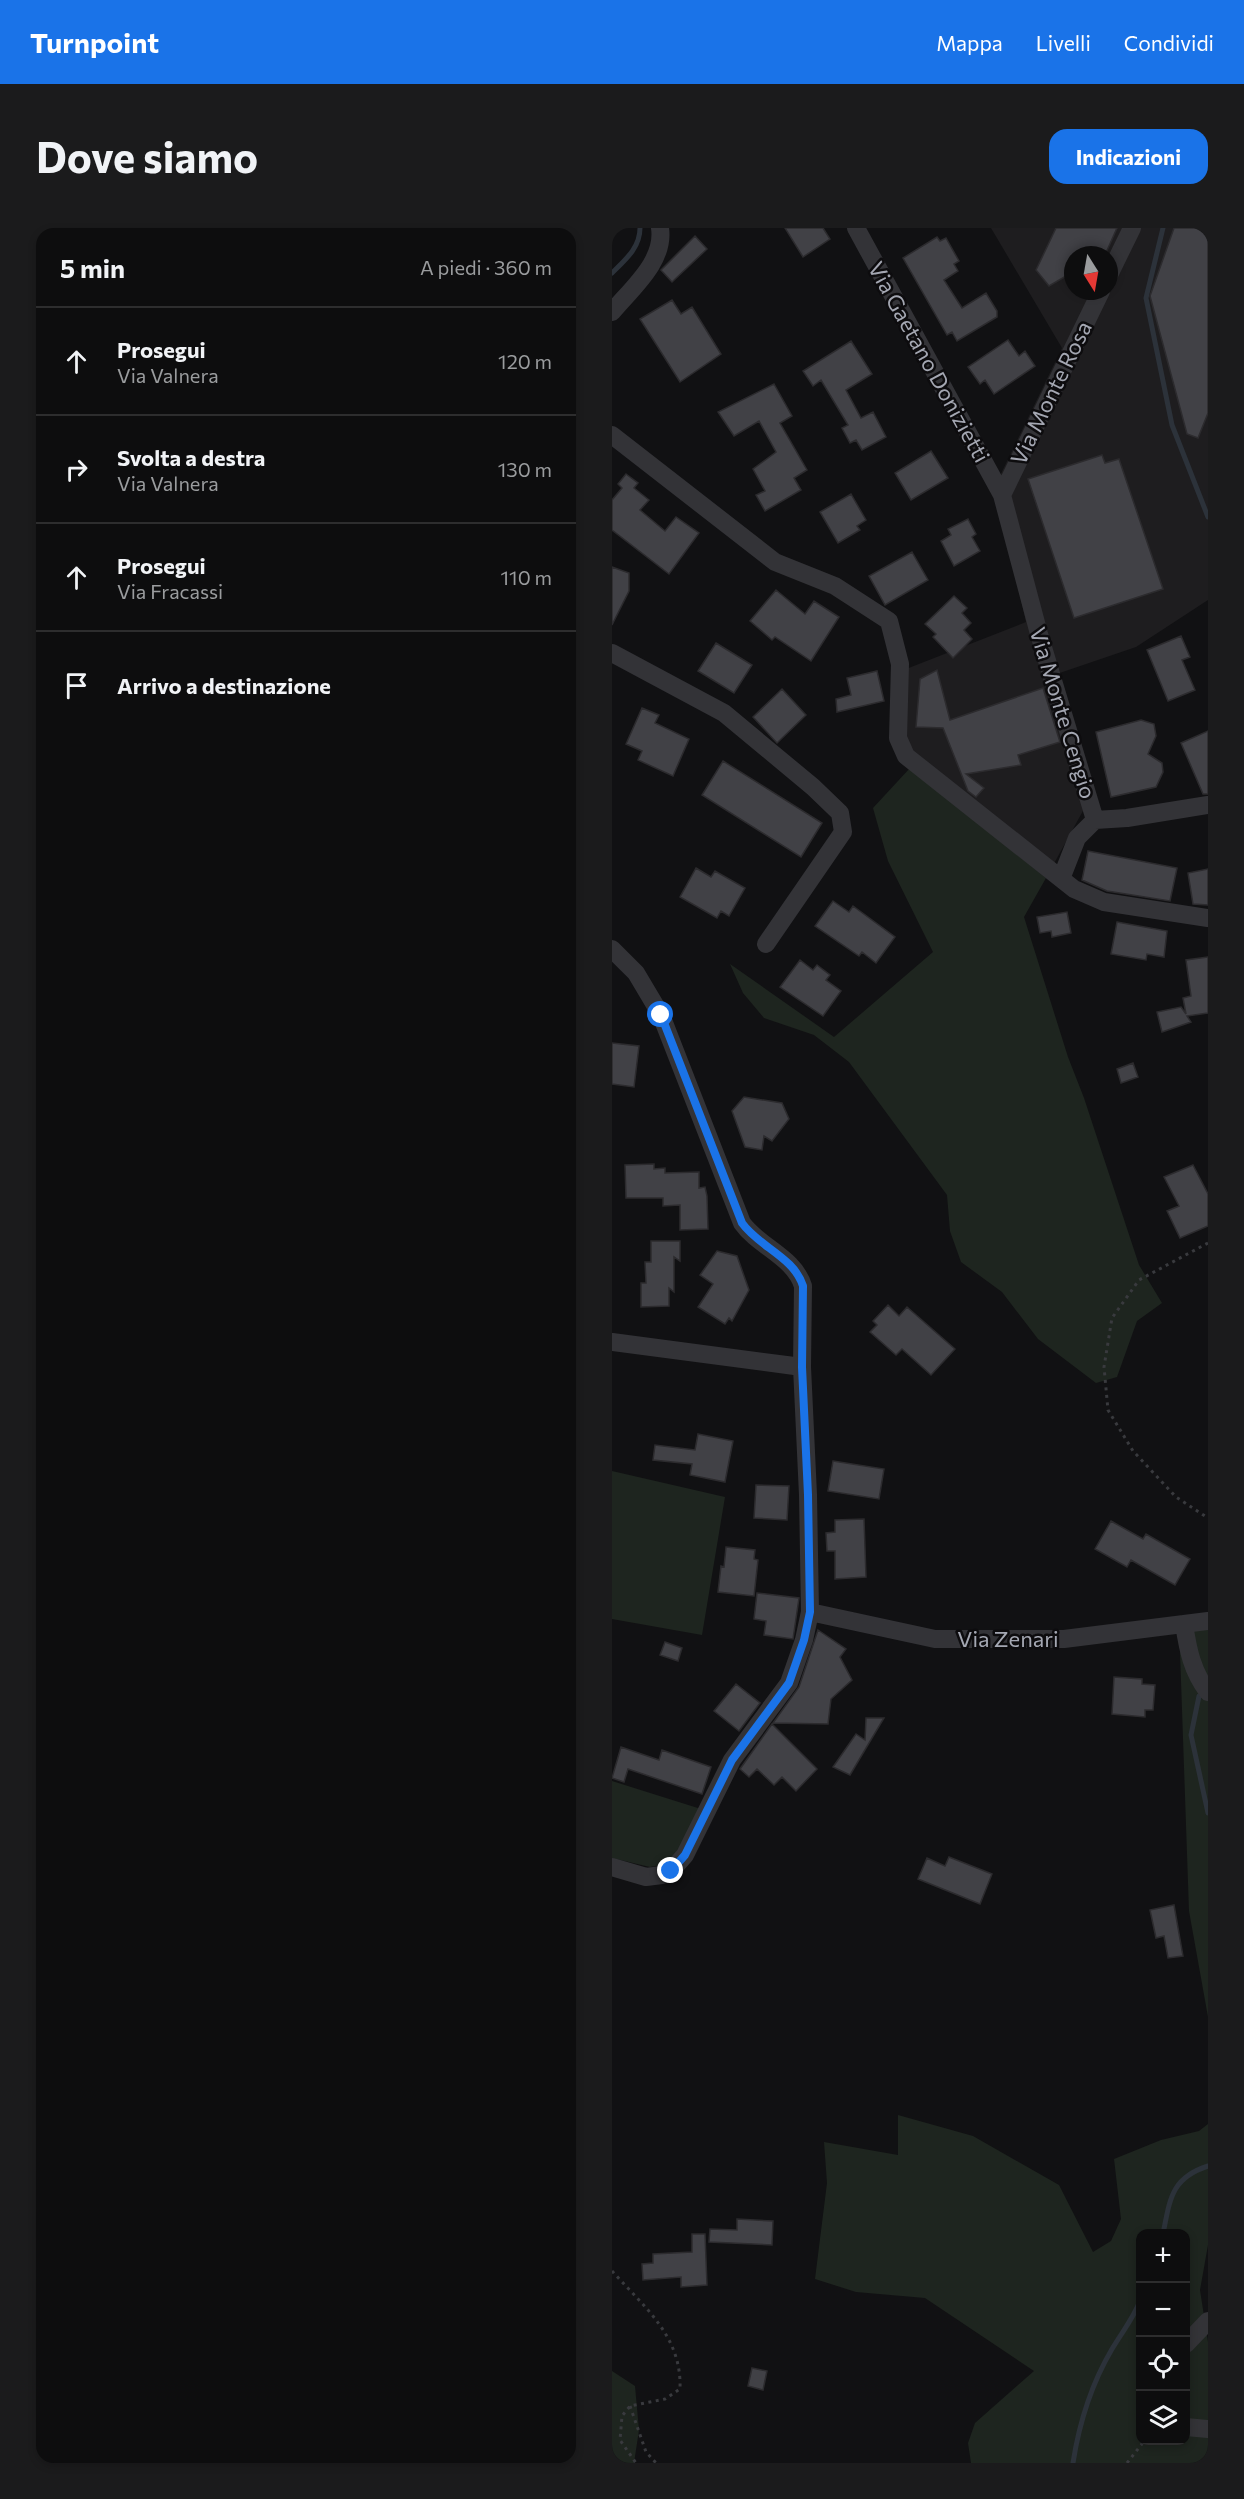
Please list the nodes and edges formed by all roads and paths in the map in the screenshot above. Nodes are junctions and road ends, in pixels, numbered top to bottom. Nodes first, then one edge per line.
1 (660, 228) edge
2 (856, 228) edge
3 (1132, 228) edge
4 (1118, 257) edge
5 (1097, 300) edge
6 (612, 312) edge
7 (612, 435) edge
8 (1002, 495) junction
9 (612, 653) edge
10 (1208, 805) edge
11 (1095, 820) junction
12 (1061, 879) junction
13 (1208, 918) edge
14 (766, 944) dead end
15 (612, 949) edge
16 (1208, 1243) edge
17 (612, 1342) edge
18 (802, 1367) junction
19 (1208, 1518) edge
20 (810, 1612) junction
21 (1208, 1621) edge
22 (1184, 1624) junction
23 (1208, 1692) edge
24 (612, 1867) edge
25 (612, 2271) edge
26 (1208, 2321) edge
27 (1190, 2339) edge
28 (630, 2406) junction
29 (1190, 2427) edge
30 (1208, 2429) edge
31 (1141, 2445) edge
32 (636, 2463) edge
33 (656, 2463) edge
34 (1127, 2463) edge

1 - 6 street
2 - 8 street, Via Gaetano Donizietti
3 - 4 street
5 - 8 street, Via Monte Rosa
7 - 12 street
8 - 11 street, Via Monte Cengio
9 - 14 street
10 - 11 street, Via Monte Cengio
11 - 12 street
12 - 13 street
15 - 18 street
16 - 19 path
17 - 18 street
18 - 20 street
20 - 22 street, Via Zenari
20 - 24 street
21 - 22 street, Via Zenari
22 - 23 street
25 - 28 path
26 - 27 street
28 - 32 path
28 - 33 path
29 - 30 street
31 - 34 path

